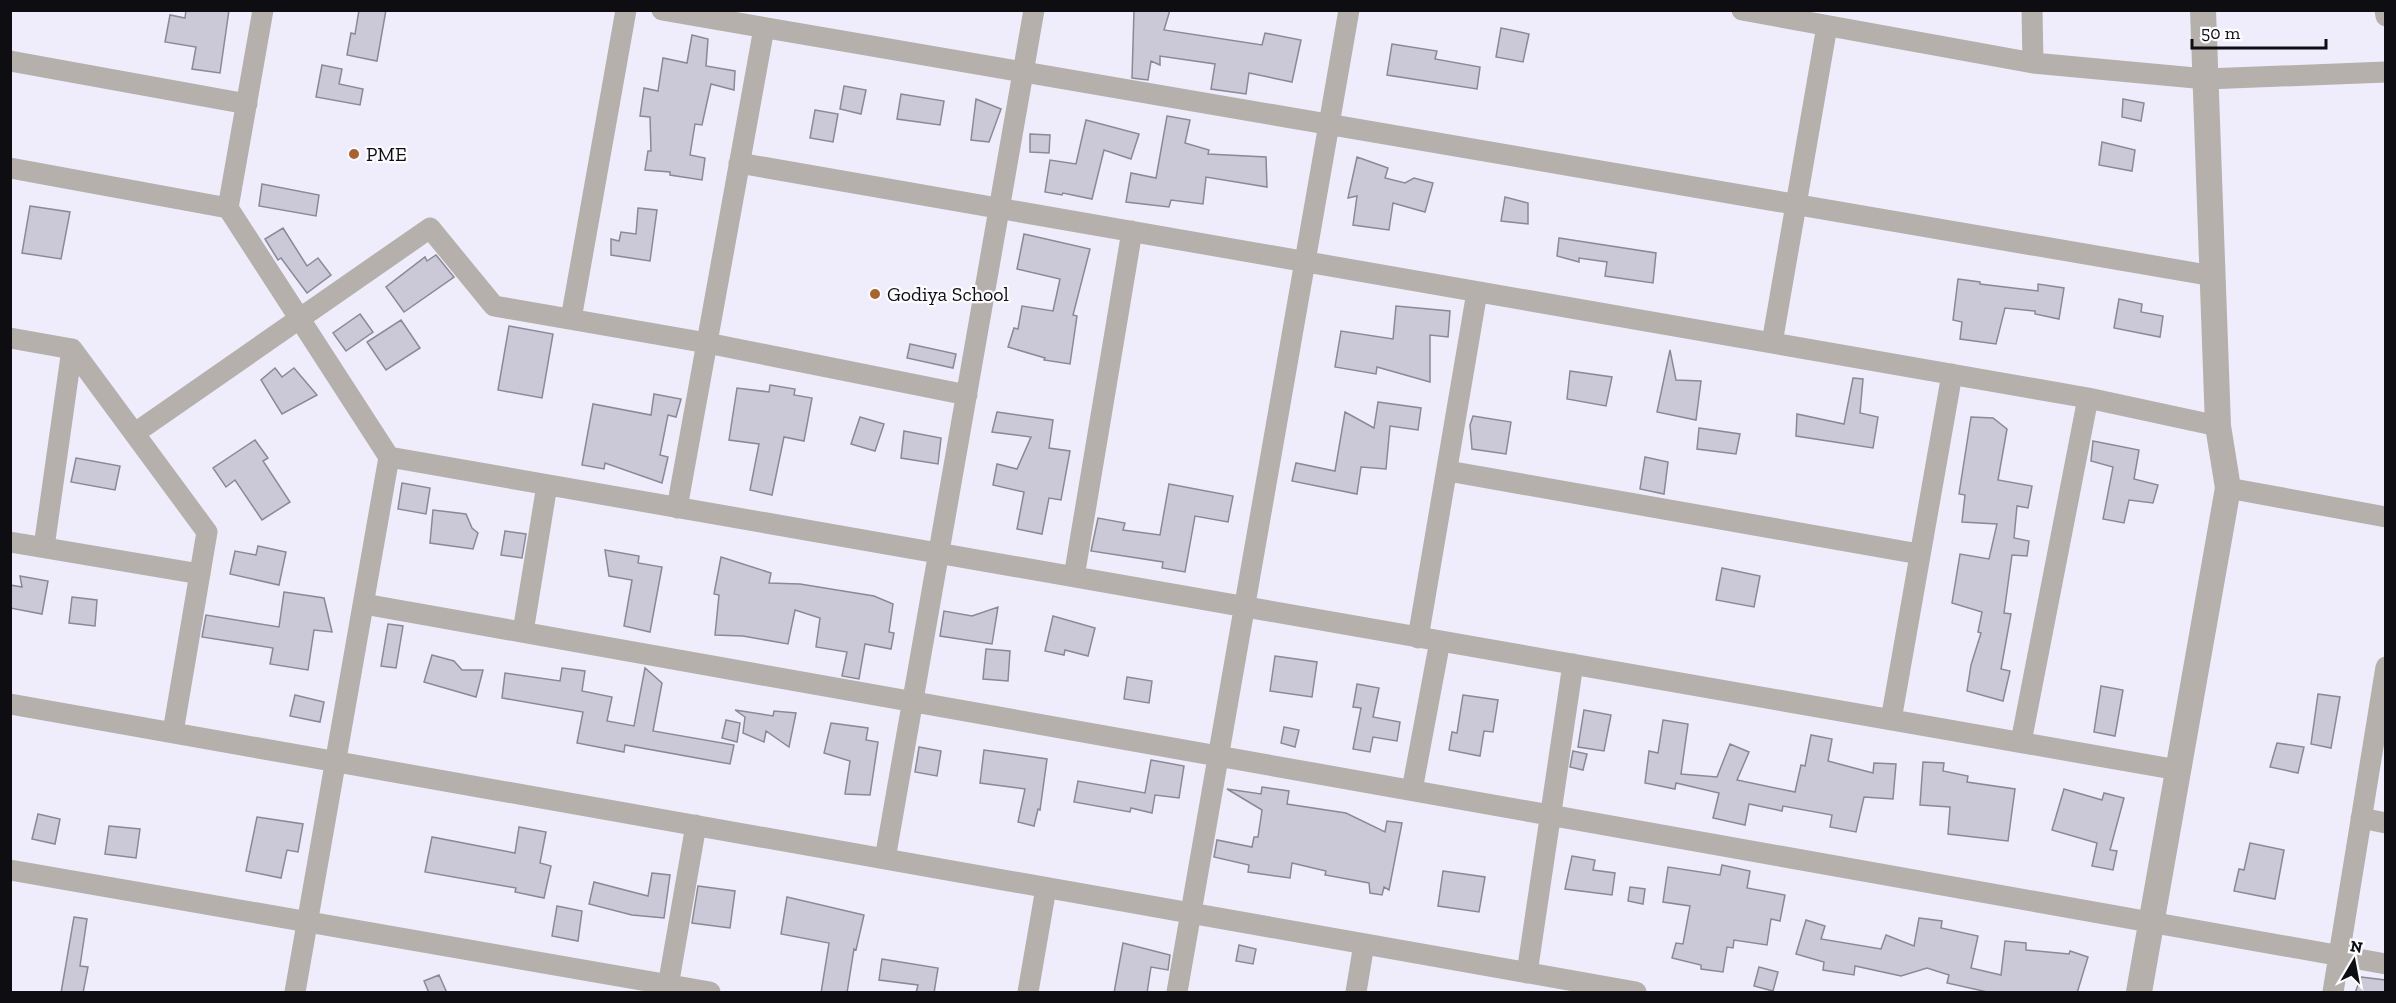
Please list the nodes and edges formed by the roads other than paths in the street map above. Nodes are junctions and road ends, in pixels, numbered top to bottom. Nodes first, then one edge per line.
1 (263, 10) edge
2 (626, 10) edge
3 (662, 10) edge
4 (1035, 10) edge
5 (1349, 10) edge
6 (1742, 10) edge
7 (2032, 10) edge
8 (2203, 10) edge
9 (2385, 10) edge
10 (2385, 16) edge
11 (1827, 26) junction
12 (764, 28) junction
13 (10, 61) edge
14 (2033, 63) junction
15 (2385, 72) edge
16 (1023, 73) junction
17 (2206, 79) junction
18 (246, 104) junction
19 (1329, 126) junction
20 (739, 163) junction
21 (10, 168) edge
22 (1795, 206) junction
23 (228, 208) junction
24 (1000, 208) junction
25 (1132, 231) junction
26 (1305, 262) junction
27 (2213, 276) junction
28 (1477, 292) junction
29 (571, 319) junction
30 (301, 320) junction
31 (10, 338) edge
32 (706, 343) junction
33 (1772, 343) junction
34 (72, 349) junction
35 (1952, 374) junction
36 (967, 395) junction
37 (2088, 398) junction
38 (2218, 426) junction
39 (135, 433) junction
40 (389, 457) junction
41 (1448, 471) junction
42 (547, 485) junction
43 (2228, 488) junction
44 (677, 508) junction
45 (2385, 517) edge
46 (10, 542) edge
47 (44, 547) junction
48 (939, 554) junction
49 (1919, 554) junction
50 (200, 574) junction
51 (1074, 577) junction
52 (364, 604) junction
53 (1245, 607) junction
54 (523, 632) junction
55 (1418, 638) junction
56 (1440, 641) junction
57 (1573, 664) junction
58 (2385, 667) edge
59 (913, 702) junction
60 (10, 704) edge
61 (1891, 720) junction
62 (173, 732) junction
63 (2021, 742) junction
64 (1218, 756) junction
65 (336, 761) junction
66 (2178, 770) junction
67 (1412, 790) junction
68 (1552, 815) junction
69 (2361, 818) junction
70 (2385, 823) edge
71 (696, 825) junction
72 (885, 859) junction
73 (10, 870) edge
74 (1046, 888) junction
75 (1191, 913) junction
76 (308, 922) junction
77 (2151, 922) junction
78 (1364, 944) junction
79 (2339, 955) junction
80 (2385, 964) edge
81 (1527, 973) junction
82 (668, 989) edge
83 (295, 993) edge
84 (710, 993) edge
85 (1028, 993) edge
86 (1177, 993) edge
87 (1356, 993) edge
88 (1636, 993) edge
89 (2139, 993) edge
90 (2333, 993) edge

1 - 18 street
2 - 29 street
3 - 12 street
4 - 16 street
5 - 19 street
6 - 11 street
7 - 14 street
8 - 17 street
9 - 10 street
11 - 14 street
11 - 22 street
12 - 16 street
12 - 20 street
13 - 18 street
14 - 17 street
15 - 17 street
16 - 19 street
16 - 24 street
17 - 27 street
18 - 23 street
19 - 22 street
19 - 26 street
20 - 24 street
20 - 32 street
21 - 23 street
22 - 27 street
22 - 33 street
23 - 30 street
24 - 25 street
24 - 36 street
25 - 26 street
25 - 51 street
26 - 28 street
26 - 53 street
27 - 38 street
28 - 33 street
28 - 41 street
29 - 30 street
29 - 32 street
30 - 39 street
30 - 40 street
31 - 34 street
32 - 36 street
32 - 44 street
33 - 35 street
34 - 39 street
34 - 47 street
35 - 37 street
35 - 49 street
36 - 48 street
37 - 38 street
37 - 63 street
38 - 43 street
39 - 50 street
40 - 42 street
40 - 52 street
41 - 49 street
41 - 55 street
42 - 44 street
42 - 54 street
43 - 45 street
43 - 66 street
44 - 48 street
46 - 47 street
47 - 50 street
48 - 51 street
48 - 59 street
49 - 61 street
50 - 62 street
51 - 53 street
52 - 54 street
52 - 65 street
53 - 55 street
53 - 64 street
54 - 59 street
55 - 56 street
56 - 57 street
56 - 67 street
57 - 61 street
57 - 68 street
58 - 69 street
59 - 64 street
59 - 72 street
60 - 62 street
61 - 63 street
62 - 65 street
63 - 66 street
64 - 67 street
64 - 75 street
65 - 71 street
65 - 76 street
66 - 77 street
67 - 68 street
68 - 77 street
68 - 81 street
69 - 70 street
69 - 79 street
71 - 72 street
71 - 82 street
72 - 74 street
73 - 76 street
74 - 75 street
74 - 85 street
75 - 78 street
75 - 86 street
76 - 82 street
76 - 83 street
77 - 79 street
77 - 89 street
78 - 81 street
78 - 87 street
79 - 80 street
79 - 90 street
81 - 88 street
82 - 84 street

